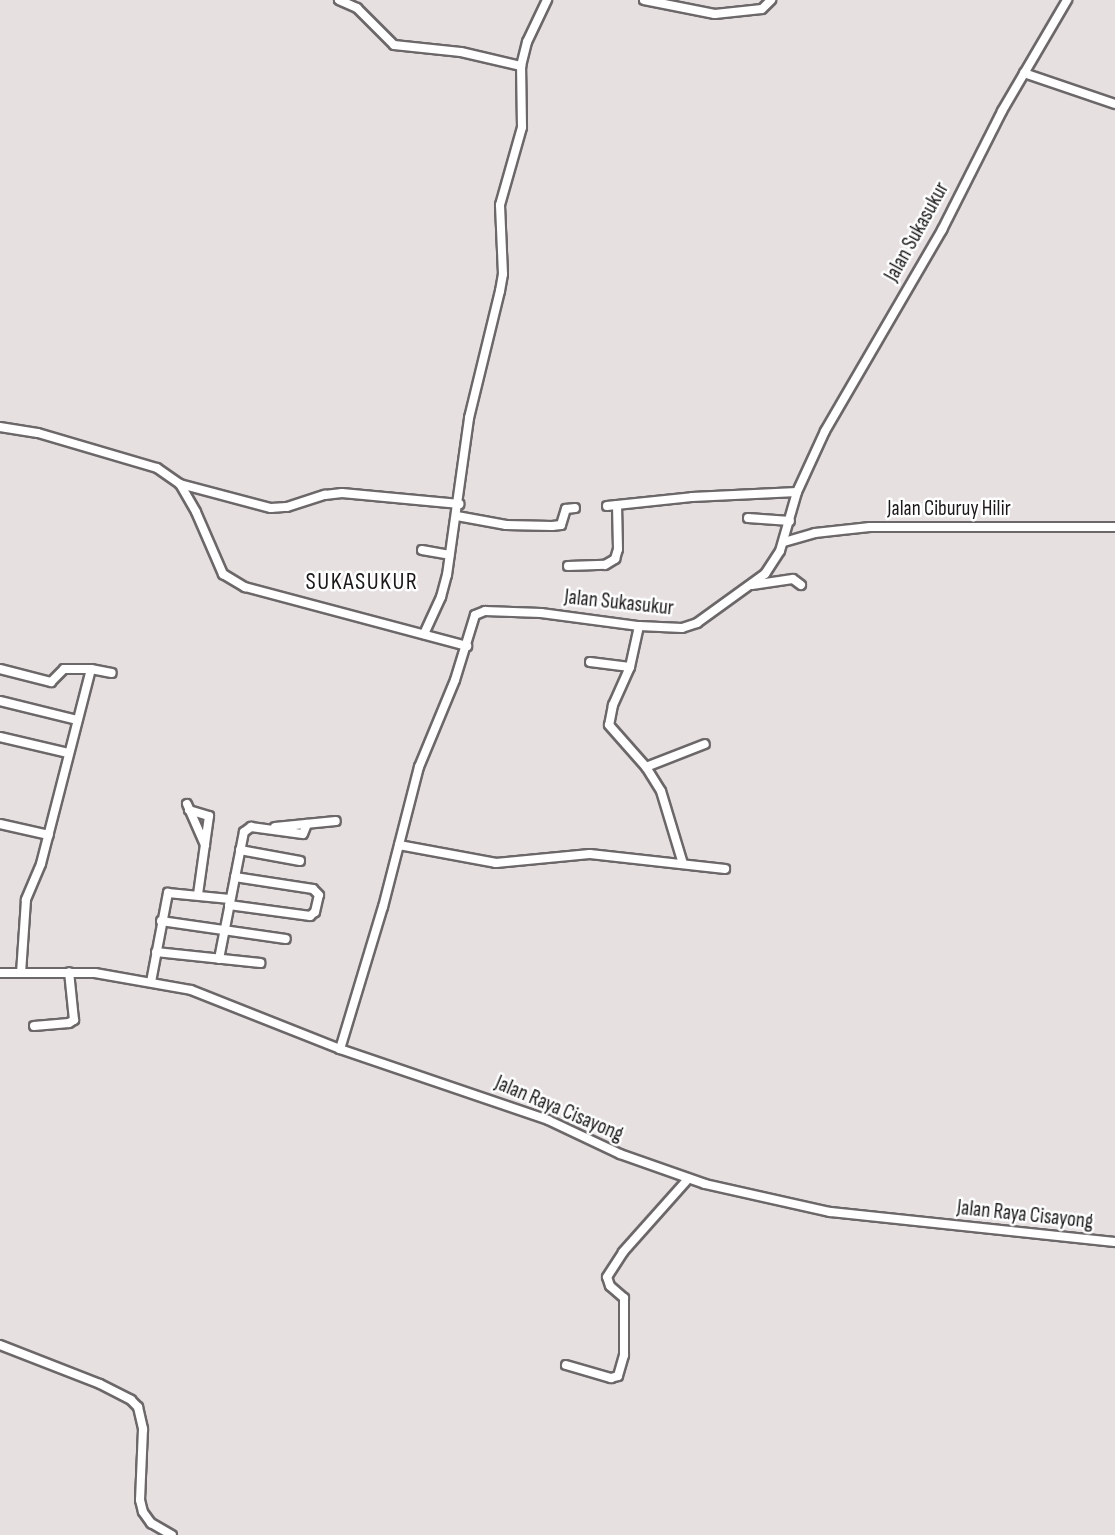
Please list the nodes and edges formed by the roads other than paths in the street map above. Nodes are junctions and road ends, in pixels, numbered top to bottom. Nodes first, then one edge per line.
1 (339, 0) edge
2 (547, 0) edge
3 (644, 0) edge
4 (771, 0) edge
5 (1067, 0) edge
6 (669, 2) edge
7 (521, 66) junction
8 (1024, 73) junction
9 (1115, 104) edge
10 (0, 427) edge
11 (180, 484) junction
12 (797, 492) junction
13 (459, 504) junction
14 (617, 505) junction
15 (607, 506) dead end
16 (575, 508) dead end
17 (457, 516) junction
18 (748, 518) dead end
19 (790, 521) junction
20 (1115, 527) edge
21 (784, 542) junction
22 (422, 550) dead end
23 (450, 555) junction
24 (568, 566) dead end
25 (749, 585) junction
26 (801, 585) dead end
27 (639, 626) junction
28 (424, 634) junction
29 (467, 646) junction
30 (590, 662) dead end
31 (630, 667) junction
32 (0, 669) edge
33 (91, 669) junction
34 (112, 673) dead end
35 (0, 701) edge
36 (77, 720) junction
37 (0, 737) edge
38 (705, 744) dead end
39 (68, 753) junction
40 (646, 767) junction
41 (336, 821) dead end
42 (0, 824) edge
43 (48, 835) junction
44 (399, 845) junction
45 (205, 847) junction
46 (240, 850) junction
47 (300, 861) dead end
48 (683, 864) junction
49 (725, 869) dead end
50 (235, 877) junction
51 (198, 894) junction
52 (230, 902) junction
53 (161, 921) junction
54 (225, 930) junction
55 (285, 939) dead end
56 (156, 952) junction
57 (219, 958) junction
58 (260, 963) dead end
59 (69, 972) junction
60 (0, 973) edge
61 (21, 973) junction
62 (152, 982) junction
63 (34, 1026) dead end
64 (340, 1049) junction
65 (688, 1179) junction
66 (1115, 1242) edge
67 (0, 1344) edge
68 (566, 1365) dead end
69 (172, 1535) edge

1 - 7 street
2 - 7 street
3 - 6 street
4 - 6 street
5 - 8 street, Jalan Sukasukur
7 - 13 street
8 - 9 street
8 - 12 street, Jalan Sukasukur
10 - 11 street
11 - 13 street
11 - 28 street
12 - 14 street
12 - 19 street, Jalan Sukasukur
13 - 17 street
14 - 15 street
14 - 24 street
16 - 17 street
17 - 23 street
18 - 19 street
19 - 21 street, Jalan Sukasukur
20 - 21 street, Jalan Ciburuy Hilir
21 - 25 street, Jalan Sukasukur
22 - 23 street
23 - 28 street
25 - 26 street
25 - 27 street, Jalan Sukasukur
27 - 29 street, Jalan Sukasukur
27 - 31 street
28 - 29 street
29 - 44 street, Jalan Sukasukur
30 - 31 street
31 - 40 street
32 - 33 street
33 - 34 street
33 - 36 street
35 - 36 street
36 - 39 street
37 - 39 street
38 - 40 street
39 - 43 street
40 - 48 street
41 - 46 street
42 - 43 street
43 - 61 street
44 - 48 street
44 - 64 street, Jalan Sukasukur
45 - 45 street
45 - 51 street
46 - 47 street
46 - 50 street
48 - 49 street
50 - 52 street
50 - 52 street
51 - 52 street
51 - 53 street
52 - 54 street
53 - 54 street
53 - 56 street
54 - 55 street
54 - 57 street
56 - 57 street
56 - 62 street
57 - 58 street
59 - 61 street, Jalan Raya Cisayong
59 - 62 street, Jalan Raya Cisayong
59 - 63 street
60 - 61 street, Jalan Raya Cisayong
62 - 64 street, Jalan Raya Cisayong
64 - 65 street, Jalan Raya Cisayong
65 - 66 street, Jalan Raya Cisayong
65 - 68 street
67 - 69 street

